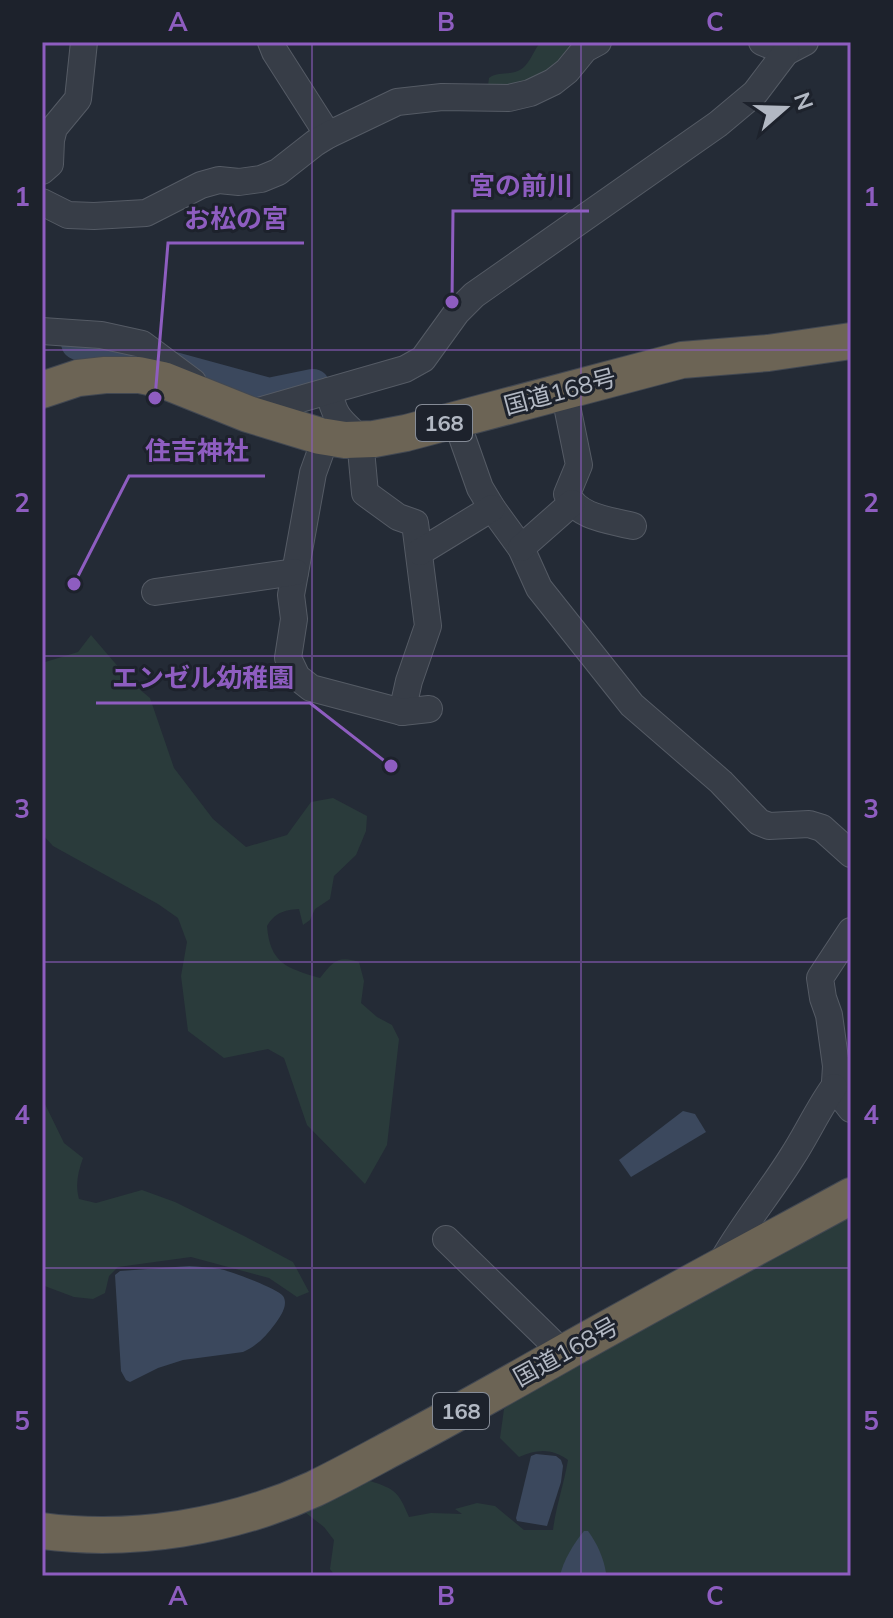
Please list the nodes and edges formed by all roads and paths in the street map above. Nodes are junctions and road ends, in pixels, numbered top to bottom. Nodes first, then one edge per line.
1 (84, 42) edge
2 (271, 42) edge
3 (598, 42) edge
4 (762, 42) edge
5 (796, 47) edge
6 (328, 135) junction
7 (42, 171) edge
8 (42, 202) edge
9 (42, 331) edge
10 (101, 335) junction
11 (851, 341) edge
12 (105, 375) junction
13 (42, 390) edge
14 (329, 391) junction
15 (564, 391) junction
16 (233, 408) junction
17 (456, 420) junction
18 (343, 438) junction
19 (572, 503) junction
20 (492, 508) junction
21 (633, 526) dead end
22 (521, 548) junction
23 (420, 552) junction
24 (295, 572) junction
25 (155, 592) dead end
26 (429, 709) dead end
27 (402, 712) junction
28 (851, 854) edge
29 (851, 931) edge
30 (851, 1058) edge
31 (834, 1084) junction
32 (851, 1109) edge
33 (851, 1196) edge
34 (446, 1239) dead end
35 (719, 1267) junction
36 (563, 1353) junction
37 (42, 1531) edge

1 - 7 street
2 - 6 street
3 - 6 street
4 - 5 street
5 - 14 street
6 - 8 street
9 - 10 street
10 - 12 street
10 - 16 street
11 - 15 highway, 国道168号 / 168
12 - 13 highway, 国道168号 / 168
12 - 16 highway, 国道168号 / 168
14 - 16 street
14 - 18 street
15 - 17 highway, 国道168号 / 168
15 - 19 street
16 - 18 highway, 国道168号 / 168
17 - 18 highway, 国道168号 / 168
17 - 20 street
18 - 23 street
18 - 24 street
19 - 21 street
19 - 22 street
20 - 22 street
20 - 23 street
22 - 28 street
23 - 27 street
24 - 25 street
24 - 27 street
26 - 27 street
29 - 31 street
30 - 31 street
31 - 32 street
31 - 35 street
33 - 35 highway, 国道168号 / 168
34 - 36 street
35 - 36 highway, 国道168号 / 168
36 - 37 highway, 国道168号 / 168

